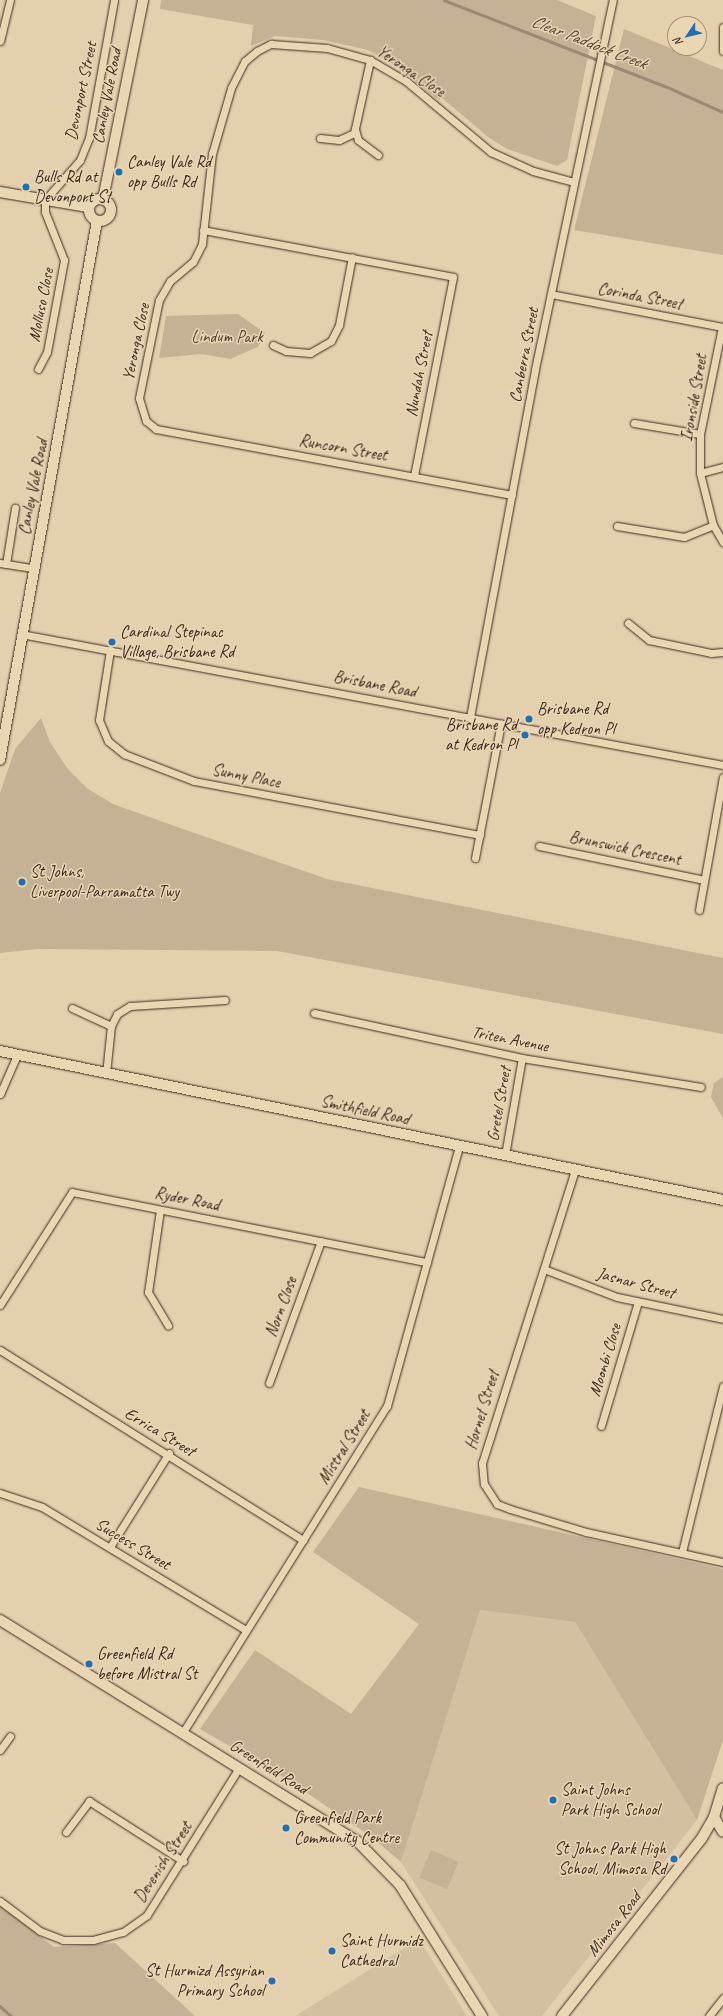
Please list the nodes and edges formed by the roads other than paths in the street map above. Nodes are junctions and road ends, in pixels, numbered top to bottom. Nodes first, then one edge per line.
1 (10, 0) edge
2 (114, 0) edge
3 (143, 0) edge
4 (613, 0) edge
5 (723, 27) edge
6 (0, 41) edge
7 (723, 51) edge
8 (370, 60) junction
9 (355, 129) junction
10 (320, 138) dead end
11 (378, 155) dead end
12 (574, 182) junction
13 (0, 192) edge
14 (103, 199) junction
15 (45, 200) junction
16 (88, 207) junction
17 (97, 221) junction
18 (203, 230) junction
19 (352, 258) junction
20 (551, 294) junction
21 (723, 327) edge
22 (272, 345) dead end
23 (38, 369) dead end
24 (634, 423) dead end
25 (169, 432) joint
26 (700, 434) junction
27 (723, 467) edge
28 (700, 473) junction
29 (414, 476) junction
30 (512, 495) junction
31 (15, 508) dead end
32 (713, 524) junction
33 (617, 526) dead end
34 (723, 542) edge
35 (3, 564) edge
36 (33, 568) junction
37 (628, 623) dead end
38 (21, 634) junction
39 (110, 650) junction
40 (723, 652) edge
41 (470, 717) junction
42 (501, 723) junction
43 (0, 760) edge
44 (723, 765) edge
45 (723, 777) edge
46 (480, 835) junction
47 (539, 846) dead end
48 (475, 858) dead end
49 (704, 880) junction
50 (699, 910) dead end
51 (225, 1000) dead end
52 (72, 1008) dead end
53 (314, 1013) dead end
54 (111, 1026) junction
55 (0, 1051) edge
56 (17, 1055) junction
57 (522, 1058) junction
58 (106, 1074) junction
59 (700, 1087) dead end
60 (0, 1094) edge
61 (459, 1146) junction
62 (505, 1155) junction
63 (575, 1170) junction
64 (723, 1200) edge
65 (160, 1210) junction
66 (321, 1241) junction
67 (427, 1262) junction
68 (544, 1269) junction
69 (638, 1302) junction
70 (0, 1305) edge
71 (723, 1320) edge
72 (168, 1325) dead end
73 (0, 1350) edge
74 (269, 1383) dead end
75 (723, 1386) edge
76 (601, 1426) dead end
77 (169, 1453) junction
78 (0, 1493) edge
79 (303, 1540) junction
80 (110, 1547) junction
81 (682, 1552) junction
82 (723, 1562) edge
83 (0, 1620) edge
84 (246, 1630) junction
85 (182, 1732) junction
86 (10, 1736) dead end
87 (0, 1750) edge
88 (239, 1768) junction
89 (723, 1788) edge
90 (714, 1817) junction
91 (66, 1832) dead end
92 (723, 1832) edge
93 (183, 1861) junction
94 (0, 1902) edge
95 (723, 1998) edge
96 (482, 2016) edge
97 (562, 2016) edge
98 (709, 2016) edge

1 - 6 street
2 - 15 street, Devonport Street
3 - 14 main road, Canley Vale Road
4 - 12 street, Canberra Street
5 - 7 street
8 - 9 street
8 - 12 street, Yeronga Close
8 - 18 street, Yeronga Close
9 - 10 street
9 - 11 street
12 - 20 street, Canberra Street
13 - 15 main road
14 - 16 main road
14 - 17 main road
15 - 16 main road
15 - 23 street, Molluso Close
16 - 17 main road
17 - 36 main road, Canley Vale Road
18 - 19 street
18 - 25 street, Yeronga Close
19 - 22 street
19 - 29 street, Nundah Street
20 - 21 street, Corinda Street
20 - 30 street, Canberra Street
21 - 26 street, Ironside Street
24 - 26 street
25 - 29 street, Runcorn Street
26 - 28 street, Ironside Street
27 - 28 street
28 - 32 street, Ironside Street
29 - 30 street, Runcorn Street
30 - 41 street, Canberra Street
31 - 35 street
32 - 33 street
32 - 34 street, Ironside Street
35 - 36 street
36 - 38 main road, Canley Vale Road
37 - 40 street
38 - 39 street, Brisbane Road
38 - 43 main road, Canley Vale Road
39 - 41 street, Brisbane Road
39 - 46 street, Sunny Place
41 - 42 street, Brisbane Road
42 - 44 street, Brisbane Road
42 - 46 street
45 - 49 street
46 - 48 street
47 - 49 street, Brunswick Crescent
49 - 50 street
51 - 54 street
52 - 54 street
53 - 57 street, Triten Avenue
54 - 58 street
55 - 56 main road, Smithfield Road
56 - 58 main road, Smithfield Road
56 - 60 street
57 - 59 street, Triten Avenue
57 - 62 street, Gretel Street
58 - 61 main road, Smithfield Road
61 - 62 main road, Smithfield Road
61 - 67 street, Mistral Street
62 - 63 main road, Smithfield Road
63 - 64 main road, Smithfield Road
63 - 68 street, Hornet Street
65 - 66 street, Ryder Road
65 - 70 street, Ryder Road
65 - 72 street
66 - 67 street, Ryder Road
66 - 74 street, Norn Close
67 - 79 street, Mistral Street
68 - 69 street, Jasnar Street
68 - 81 street, Hornet Street
69 - 71 street, Jasnar Street
69 - 76 street, Moonbi Close
73 - 77 street, Errica Street
75 - 81 street
77 - 79 street, Errica Street
77 - 80 street
78 - 80 street, Success Street
79 - 84 street, Mistral Street
80 - 84 street, Success Street
81 - 82 street, Hornet Street
83 - 85 main road, Greenfield Road
84 - 85 street, Mistral Street
85 - 88 main road, Greenfield Road
86 - 87 street
88 - 93 street, Devenish Street
88 - 96 main road, Greenfield Road
89 - 90 main road, Mimosa Road
90 - 92 main road
90 - 97 main road, Mimosa Road
91 - 93 street
93 - 94 street, Devenish Street
95 - 98 street

